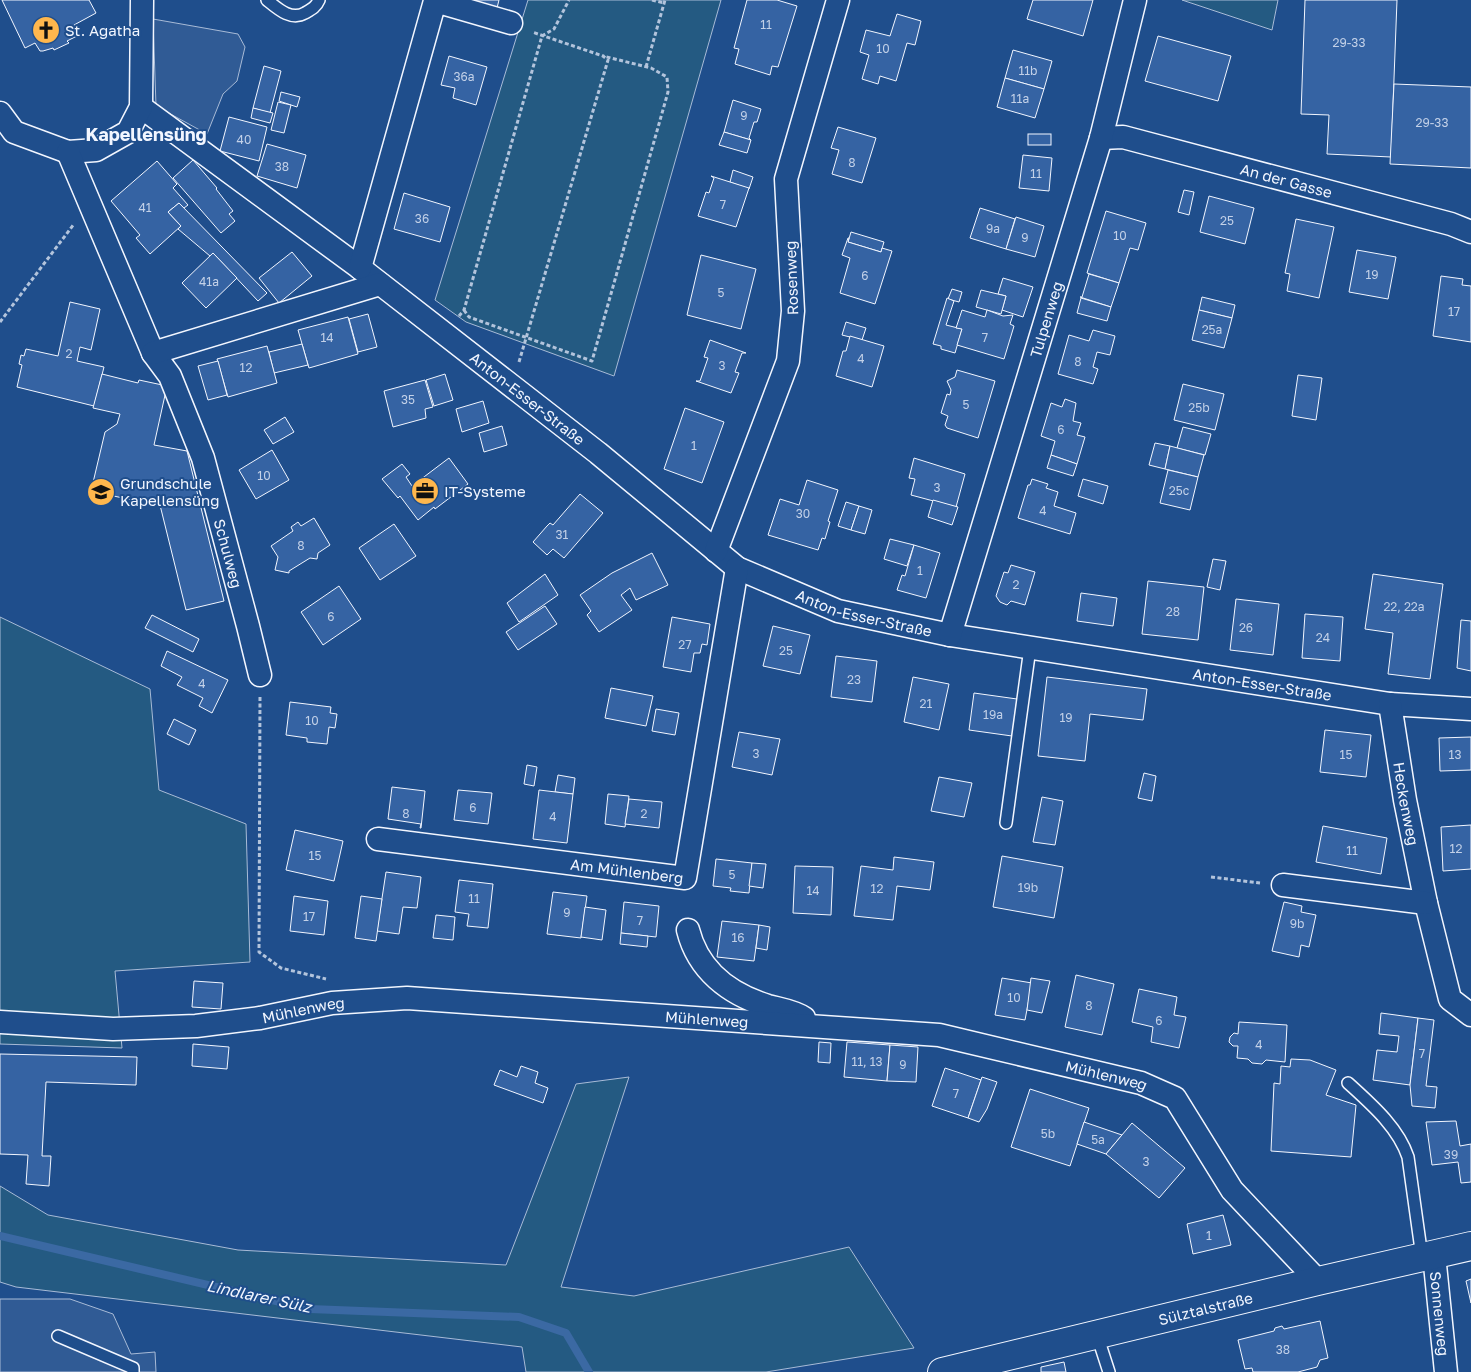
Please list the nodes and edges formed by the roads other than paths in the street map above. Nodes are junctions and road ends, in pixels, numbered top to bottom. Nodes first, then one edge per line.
1 (142, 0) edge
2 (267, 0) edge
3 (319, 0) edge
4 (838, 0) edge
5 (1135, 0) edge
6 (511, 23) road end
7 (141, 107) junction
8 (0, 113) edge
9 (1101, 138) junction
10 (68, 152) junction
11 (1471, 232) edge
12 (360, 268) junction
13 (380, 284) junction
14 (153, 353) junction
15 (716, 551) junction
16 (737, 568) junction
17 (950, 635) junction
18 (1030, 648) junction
19 (260, 675) road end
20 (1390, 704) junction
21 (1471, 709) edge
22 (1006, 823) dead end
23 (378, 839) dead end
24 (1283, 885) road end
25 (1426, 903) junction
26 (688, 930) dead end
27 (1471, 1015) edge
28 (0, 1022) edge
29 (815, 1027) junction
30 (1348, 1083) dead end
31 (1471, 1246) edge
32 (1428, 1256) junction
33 (1318, 1281) junction
34 (1097, 1335) junction
35 (58, 1336) dead end
36 (133, 1372) edge
37 (942, 1372) edge
38 (1109, 1372) edge
39 (1446, 1372) edge

1 - 7 street
2 - 3 lane
4 - 15 street, Rosenweg
5 - 9 street, Tulpenweg
6 - 12 street
7 - 10 street
7 - 12 street, Anton-Esser-Straße
8 - 10 street
9 - 11 street, An der Gasse
9 - 17 street, Tulpenweg
10 - 14 street, Schulweg
12 - 13 street, Anton-Esser-Straße
13 - 14 street
13 - 15 street, Anton-Esser-Straße
14 - 19 street, Schulweg
15 - 16 street, Anton-Esser-Straße
16 - 17 street, Anton-Esser-Straße
16 - 23 street, Am Mühlenberg
17 - 18 street, Anton-Esser-Straße
18 - 20 street, Anton-Esser-Straße
18 - 22 lane
20 - 21 street, Anton-Esser-Straße
20 - 25 street, Heckenweg
24 - 25 street
25 - 27 street, Heckenweg
26 - 29 street
28 - 29 street, Mühlenweg
29 - 33 street, Mühlenweg
30 - 32 lane
31 - 32 main road, Sülztalstraße
32 - 33 main road, Sülztalstraße
32 - 39 street, Sonnenweg
33 - 34 main road, Sülztalstraße
34 - 37 main road, Sülztalstraße
34 - 38 lane
35 - 36 lane

